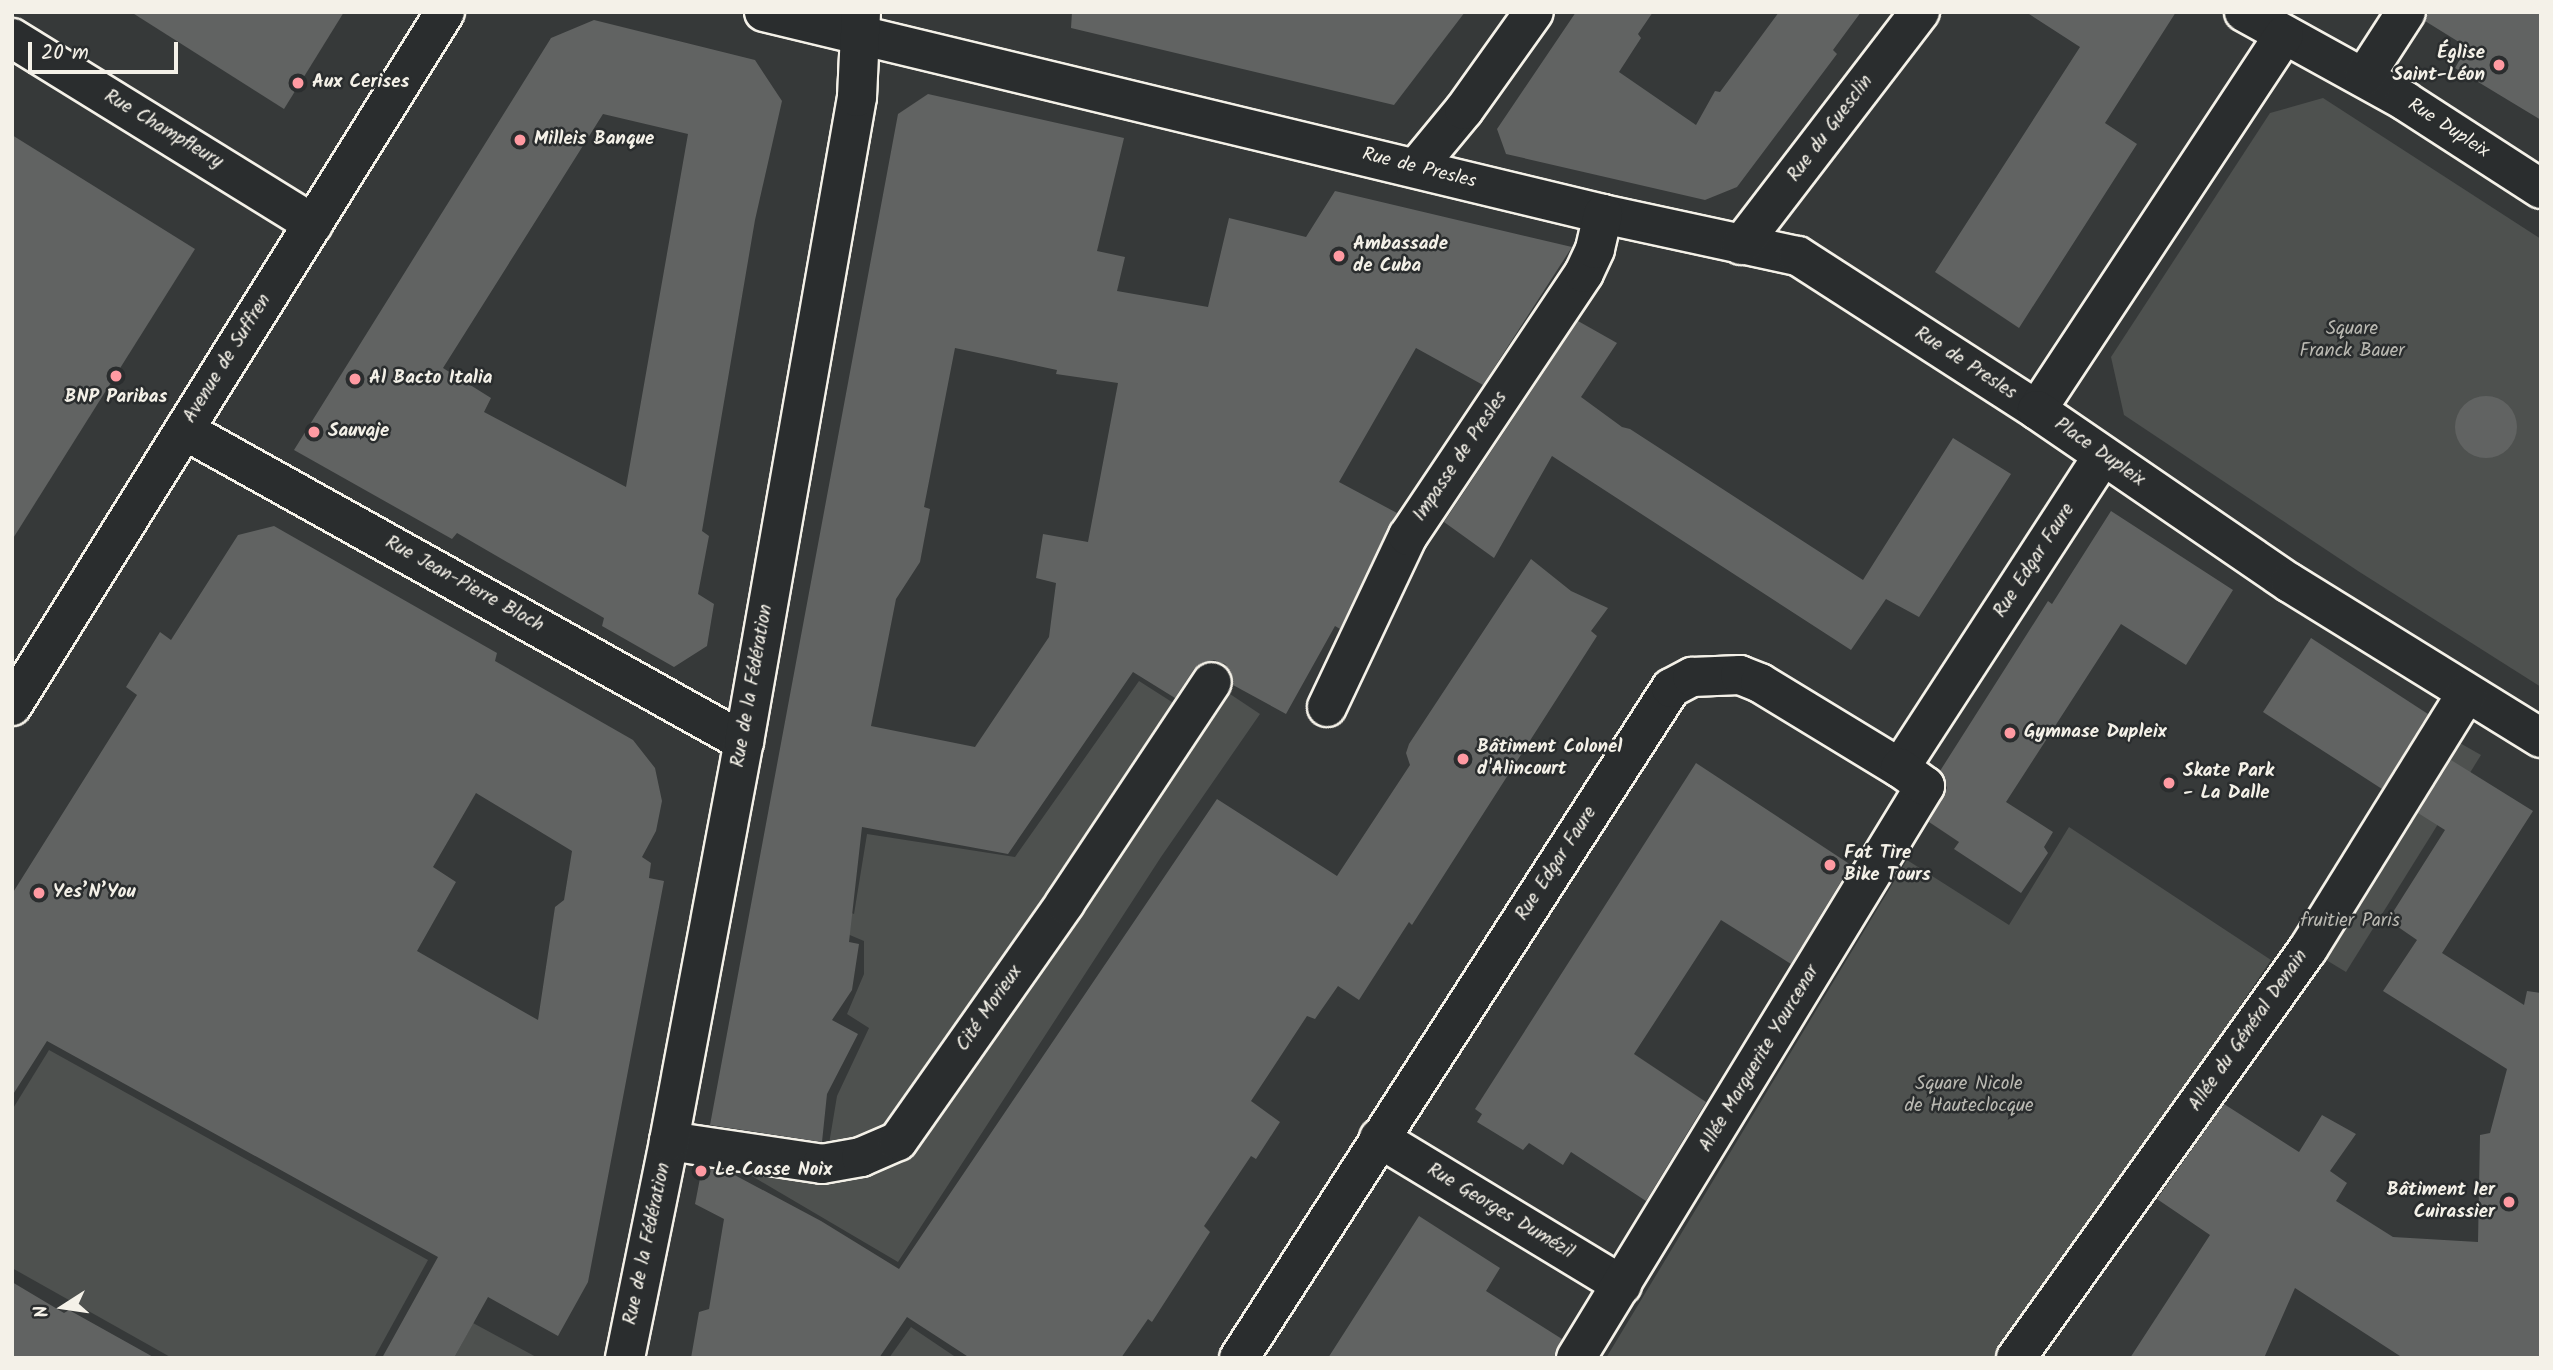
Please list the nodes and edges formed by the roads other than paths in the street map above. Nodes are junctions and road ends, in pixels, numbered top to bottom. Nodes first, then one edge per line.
1 (445, 12) edge
2 (764, 12) edge
3 (1534, 12) edge
4 (1920, 12) edge
5 (2244, 12) edge
6 (2406, 12) edge
7 (860, 24) edge
8 (2284, 35) junction
9 (12, 38) edge
10 (2364, 77) junction
11 (1416, 168) junction
12 (2541, 189) edge
13 (1603, 214) junction
14 (313, 224) junction
15 (1741, 245) junction
16 (2037, 410) junction
17 (184, 430) junction
18 (2103, 456) junction
19 (1212, 682) dead end
20 (2467, 693) junction
21 (12, 706) edge
22 (1328, 707) dead end
23 (2541, 738) edge
24 (744, 741) junction
25 (1899, 768) junction
26 (1379, 1138) junction
27 (669, 1141) junction
28 (1622, 1285) junction
29 (625, 1358) edge
30 (1239, 1358) edge
31 (1576, 1358) edge
32 (2016, 1358) edge

1 - 14 street, Avenue de Suffren
2 - 7 street, Rue de Presles
3 - 11 street
4 - 15 street, Rue du Guesclin
5 - 8 street, Rue Dupleix
6 - 10 street
7 - 11 street, Rue de Presles
7 - 24 street, Rue de la Fédération
8 - 10 street, Rue Dupleix
8 - 16 street, Place Dupleix
9 - 14 street, Rue Champfleury
10 - 12 street, Rue Dupleix
11 - 13 street, Rue de Presles
13 - 15 street, Rue de Presles
13 - 22 street, Impasse de Presles
14 - 17 street, Avenue de Suffren
15 - 16 street, Rue de Presles
16 - 18 street, Place Dupleix
17 - 21 street, Avenue de Suffren
17 - 24 street, Rue Jean-Pierre Bloch
18 - 20 street, Place Dupleix
18 - 25 street, Rue Edgar Faure
19 - 27 street, Cité Morieux
20 - 23 street, Place Dupleix
20 - 32 street, Allée du Général Denain
24 - 27 street, Rue de la Fédération
25 - 26 street, Rue Edgar Faure
25 - 28 street, Allée Marguerite Yourcenar
26 - 28 street, Rue Georges Dumézil
26 - 30 street, Rue Edgar Faure
27 - 29 street, Rue de la Fédération
28 - 31 street, Allée Marguerite Yourcenar

